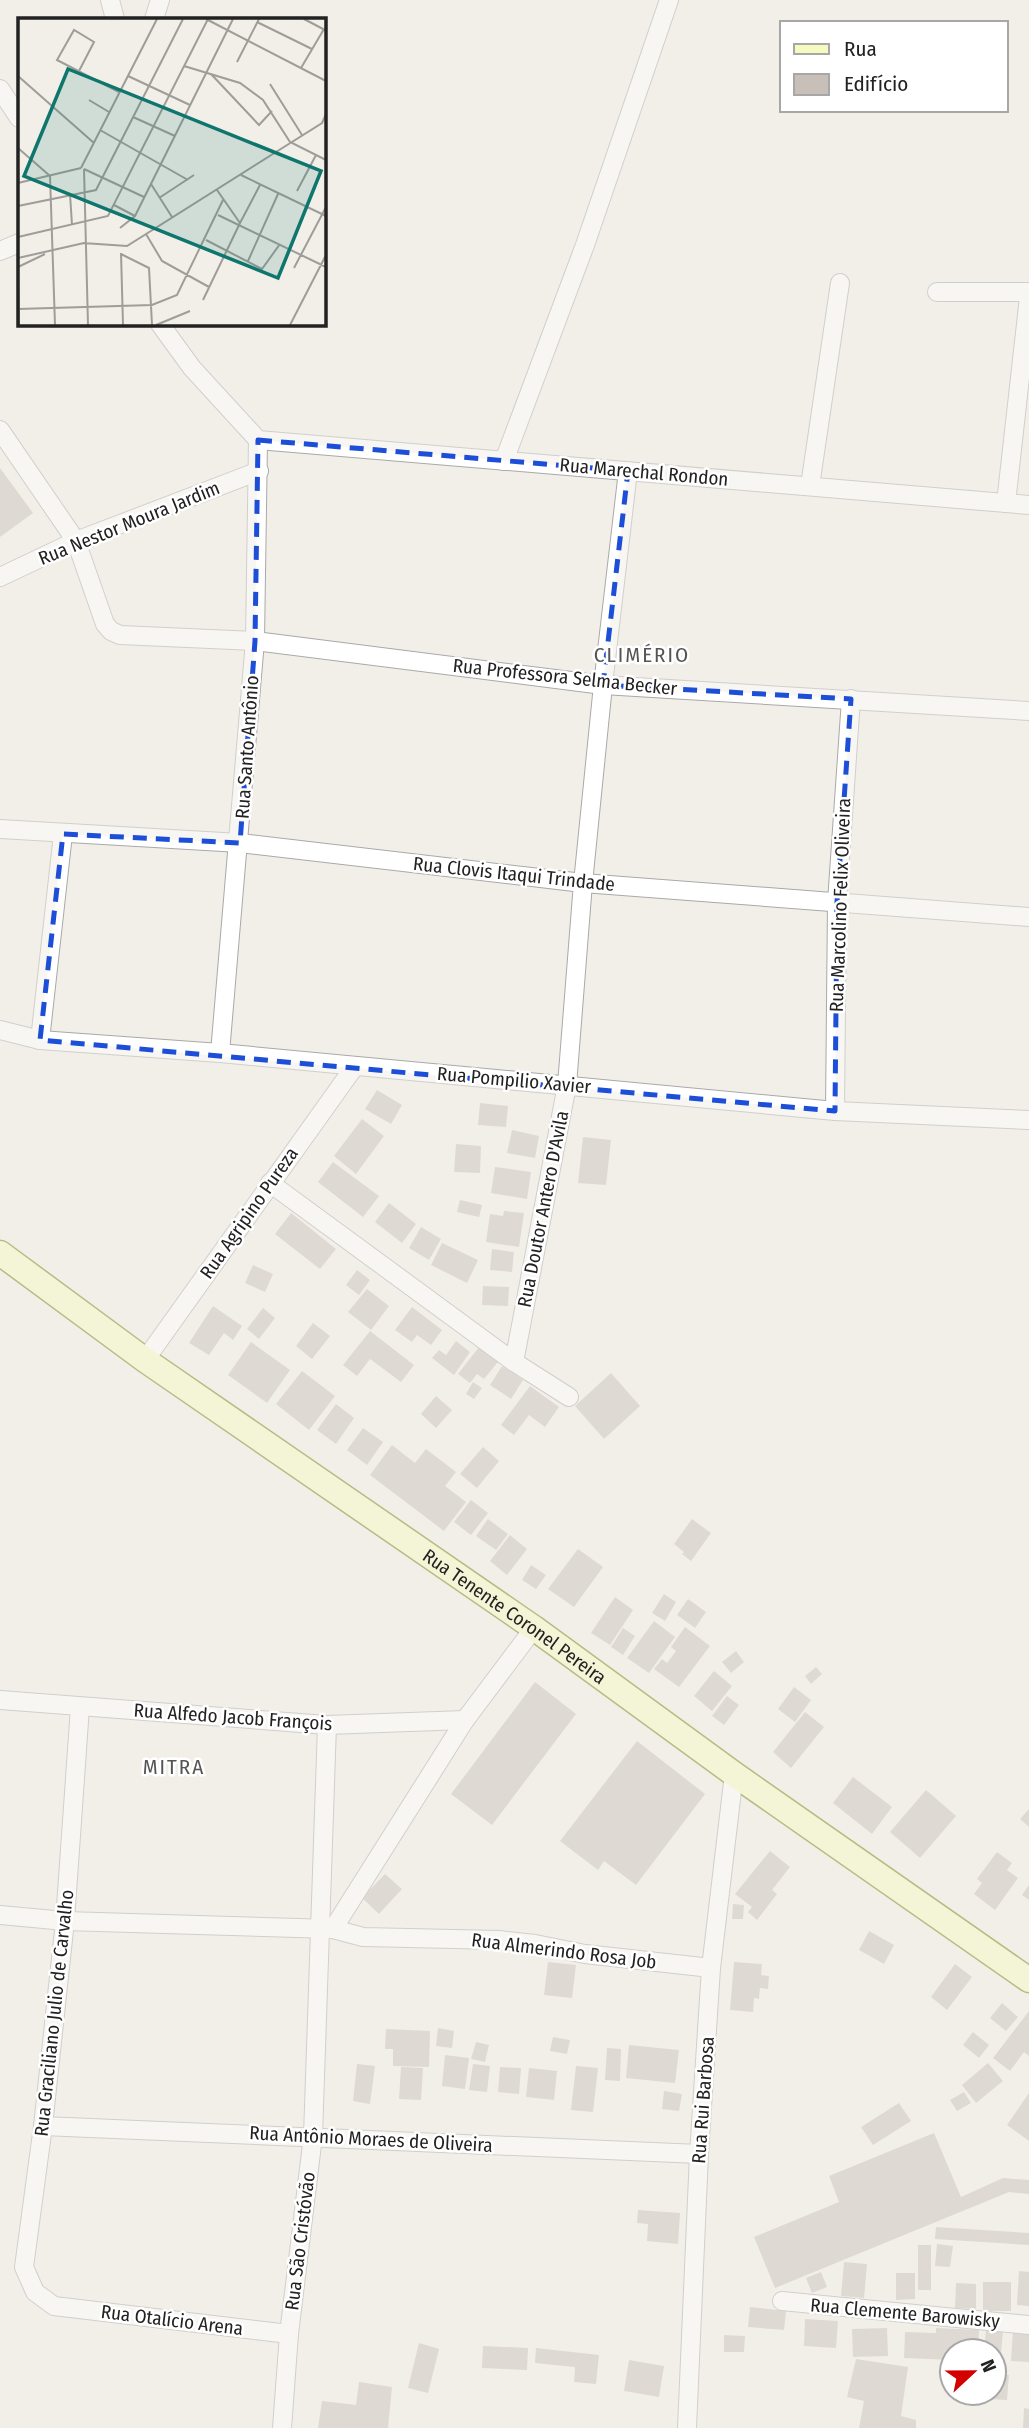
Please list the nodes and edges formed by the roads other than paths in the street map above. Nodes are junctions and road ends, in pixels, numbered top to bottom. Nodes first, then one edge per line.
1 (110, 0) edge
2 (160, 0) edge
3 (669, 0) edge
4 (115, 18) edge
5 (154, 18) edge
6 (0, 89) edge
7 (18, 116) edge
8 (18, 243) edge
9 (0, 251) edge
10 (840, 283) dead end
11 (937, 292) dead end
12 (1029, 292) edge
13 (1029, 297) edge
14 (161, 326) edge
15 (2, 437) edge
16 (258, 440) junction
17 (504, 461) junction
18 (259, 471) junction
19 (628, 471) junction
20 (810, 486) junction
21 (1006, 503) junction
22 (1029, 505) edge
23 (76, 541) junction
24 (0, 577) edge
25 (255, 641) junction
26 (603, 685) junction
27 (851, 699) junction
28 (1029, 711) edge
29 (0, 829) edge
30 (62, 834) junction
31 (240, 843) junction
32 (583, 883) junction
33 (837, 902) junction
34 (1029, 917) edge
35 (0, 1030) edge
36 (40, 1040) junction
37 (220, 1053) junction
38 (355, 1066) junction
39 (567, 1085) junction
40 (835, 1111) junction
41 (1029, 1120) edge
42 (270, 1183) junction
43 (0, 1253) edge
44 (145, 1360) junction
45 (514, 1362) junction
46 (569, 1396) dead end
47 (534, 1628) junction
48 (0, 1700) edge
49 (80, 1707) junction
50 (466, 1720) junction
51 (327, 1725) junction
52 (734, 1774) junction
53 (0, 1915) edge
54 (65, 1921) junction
55 (327, 1929) junction
56 (711, 1968) junction
57 (1029, 1980) edge
58 (43, 2126) junction
59 (313, 2136) junction
60 (699, 2154) junction
61 (782, 2301) dead end
62 (54, 2305) joint
63 (1029, 2325) edge
64 (289, 2334) junction
65 (282, 2428) edge
66 (687, 2428) edge

1 - 4 street
2 - 5 street
3 - 17 street
6 - 7 street
8 - 9 street
10 - 20 street
11 - 12 street
13 - 21 street
14 - 16 street
15 - 23 street
16 - 17 street, Rua Marechal Rondon
16 - 18 street, Rua Santo Antônio
17 - 19 street, Rua Marechal Rondon
18 - 23 street, Rua Nestor Moura Jardim
18 - 25 street, Rua Santo Antônio
19 - 20 street, Rua Marechal Rondon
19 - 26 street, Rua Doutor Antero D'Avila
20 - 21 street, Rua Marechal Rondon
21 - 22 street, Rua Marechal Rondon
23 - 24 street, Rua Nestor Moura Jardim
23 - 25 street, Rua Professora Selma Becker
25 - 26 street, Rua Professora Selma Becker
25 - 31 street, Rua Santo Antônio
26 - 27 street, Rua Professora Selma Becker
26 - 32 street, Rua Doutor Antero D'Avila
27 - 28 street, Rua Professora Selma Becker
27 - 33 street, Rua Marcolino Felix Oliveira
29 - 30 street, Rua Clovis Itaqui Trindade
30 - 31 street, Rua Clovis Itaqui Trindade
30 - 36 street
31 - 32 street, Rua Clovis Itaqui Trindade
31 - 37 street, Rua Santo Antônio
32 - 33 street, Rua Clovis Itaqui Trindade
32 - 39 street, Rua Doutor Antero D'Avila
33 - 34 street, Rua Clovis Itaqui Trindade
33 - 40 street, Rua Marcolino Felix Oliveira
35 - 36 street, Rua Pompilio Xavier
36 - 37 street, Rua Pompilio Xavier
37 - 38 street, Rua Pompilio Xavier
38 - 39 street, Rua Pompilio Xavier
38 - 42 street, Rua Agripino Pureza
39 - 40 street, Rua Pompilio Xavier
39 - 45 street, Rua Doutor Antero D'Avila
40 - 41 street, Rua Pompilio Xavier
42 - 44 street, Rua Agripino Pureza
42 - 45 street
43 - 44 main road, Rua Tenente Coronel Pereira
44 - 47 main road, Rua Tenente Coronel Pereira
45 - 46 street
47 - 50 street
47 - 52 main road, Rua Tenente Coronel Pereira
48 - 49 street, Rua Alfedo Jacob François
49 - 51 street, Rua Alfedo Jacob François
49 - 54 street, Rua Graciliano Julio de Carvalho
50 - 51 street, Rua Alfedo Jacob François
50 - 55 street
51 - 55 street, Rua São Cristóvão
52 - 56 street, Rua Rui Barbosa
52 - 57 main road, Rua Tenente Coronel Pereira
53 - 54 street, Rua Almerindo Rosa Job
54 - 55 street, Rua Almerindo Rosa Job
54 - 58 street, Rua Graciliano Julio de Carvalho
55 - 56 street, Rua Almerindo Rosa Job
55 - 59 street, Rua São Cristóvão
56 - 60 street, Rua Rui Barbosa
58 - 59 street, Rua Antônio Moraes de Oliveira
58 - 62 street, Rua Graciliano Julio de Carvalho
59 - 60 street, Rua Antônio Moraes de Oliveira
59 - 64 street, Rua São Cristóvão
60 - 66 street, Rua Rui Barbosa
61 - 63 street, Rua Clemente Barowisky
62 - 64 street, Rua Otalício Arena
64 - 65 street, Rua São Cristóvão

